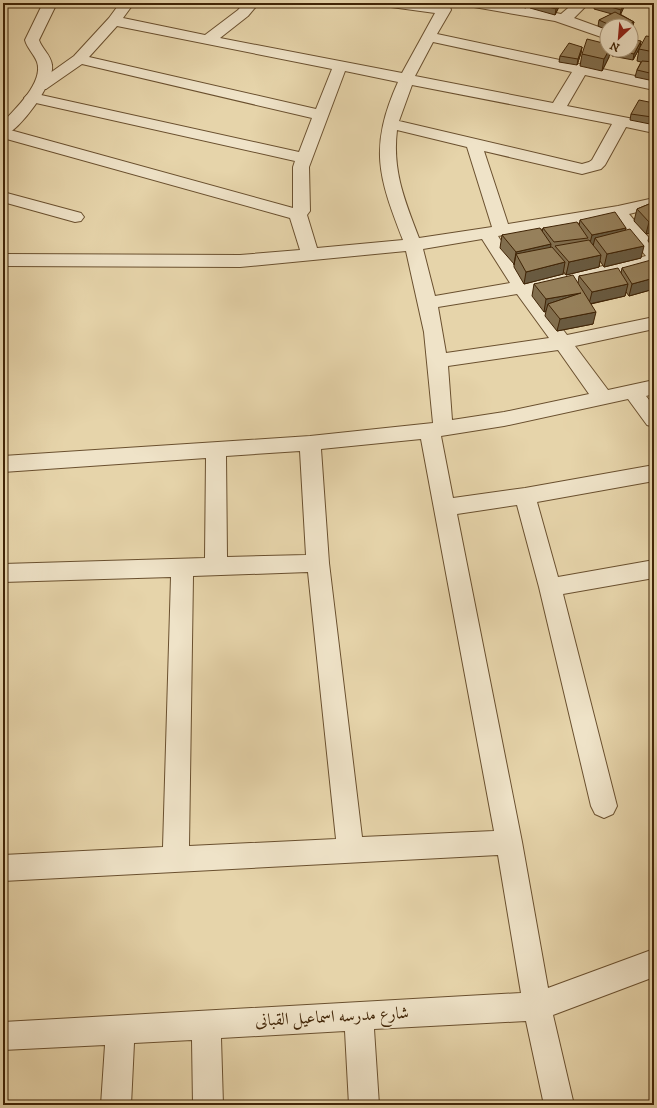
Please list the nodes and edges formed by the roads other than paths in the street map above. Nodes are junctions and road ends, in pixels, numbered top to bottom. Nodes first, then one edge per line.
1 (50, 3) edge
2 (127, 3) edge
3 (252, 3) edge
4 (391, 3) edge
5 (474, 3) edge
6 (582, 3) edge
7 (443, 6) edge
8 (564, 19) junction
9 (114, 21) junction
10 (599, 31) edge
11 (429, 37) junction
12 (209, 39) junction
13 (79, 59) junction
14 (340, 66) junction
15 (580, 71) junction
16 (406, 79) junction
17 (654, 85) edge
18 (41, 86) junction
19 (32, 98) junction
20 (557, 109) junction
21 (321, 115) junction
22 (621, 122) junction
23 (390, 124) junction
24 (654, 128) edge
25 (3, 132) edge
26 (474, 144) junction
27 (304, 158) junction
28 (3, 197) edge
29 (654, 203) edge
30 (618, 211) junction
31 (298, 215) junction
32 (75, 217) dead end
33 (495, 232) junction
34 (413, 245) junction
35 (310, 254) junction
36 (654, 255) edge
37 (3, 260) edge
38 (654, 260) edge
39 (522, 288) junction
40 (428, 303) junction
41 (654, 323) edge
42 (561, 343) junction
43 (438, 361) junction
44 (654, 387) edge
45 (633, 392) junction
46 (603, 398) junction
47 (654, 420) edge
48 (436, 430) junction
49 (310, 443) junction
50 (216, 449) junction
51 (3, 464) edge
52 (654, 473) edge
53 (525, 496) junction
54 (445, 507) junction
55 (318, 563) junction
56 (216, 566) junction
57 (182, 568) junction
58 (654, 569) edge
59 (3, 573) edge
60 (550, 586) junction
61 (604, 806) dead end
62 (509, 842) junction
63 (350, 849) junction
64 (176, 858) junction
65 (3, 868) edge
66 (654, 963) edge
67 (537, 1006) junction
68 (359, 1016) junction
69 (206, 1024) junction
70 (120, 1030) junction
71 (3, 1036) edge
72 (116, 1105) edge
73 (208, 1105) edge
74 (364, 1105) edge
75 (559, 1105) edge

1 - 18 street
2 - 9 street
3 - 12 street
4 - 7 street
5 - 8 street
6 - 8 street
7 - 11 street
8 - 10 street
9 - 12 street
9 - 13 street
11 - 15 street
11 - 16 street
12 - 14 street
13 - 18 street
13 - 21 street
14 - 16 street
14 - 21 street
15 - 17 street
15 - 20 street
16 - 20 street
16 - 23 street
18 - 19 street
19 - 25 street
19 - 27 street
20 - 22 street
21 - 27 street
22 - 24 street
22 - 26 street
23 - 26 street
23 - 34 street
25 - 31 street
26 - 33 street
27 - 31 street
28 - 32 street
29 - 30 street
30 - 33 street
30 - 36 street
31 - 35 street
33 - 34 street
33 - 39 street
34 - 35 street
34 - 40 street
35 - 37 street
38 - 39 street
39 - 40 street
39 - 42 street
40 - 43 street
41 - 42 street
42 - 43 street
42 - 46 street
43 - 48 street
44 - 45 street
45 - 46 street
45 - 47 street
46 - 48 street
48 - 49 street
48 - 54 street
49 - 50 street
49 - 55 street
50 - 51 street
50 - 56 street
52 - 53 street
53 - 54 street
53 - 60 street
54 - 62 street
55 - 56 street
55 - 63 street
56 - 57 street
57 - 59 street
57 - 64 street
58 - 60 street
60 - 61 street
62 - 63 street
62 - 67 street
63 - 64 street
64 - 65 street
66 - 67 street, شارع مدرسه اسماعيل القبانى
67 - 68 street, شارع مدرسه اسماعيل القبانى
67 - 75 street
68 - 69 street, شارع مدرسه اسماعيل القبانى
68 - 74 street
69 - 70 street, شارع مدرسه اسماعيل القبانى
69 - 73 street
70 - 71 street, شارع مدرسه اسماعيل القبانى
70 - 72 street

